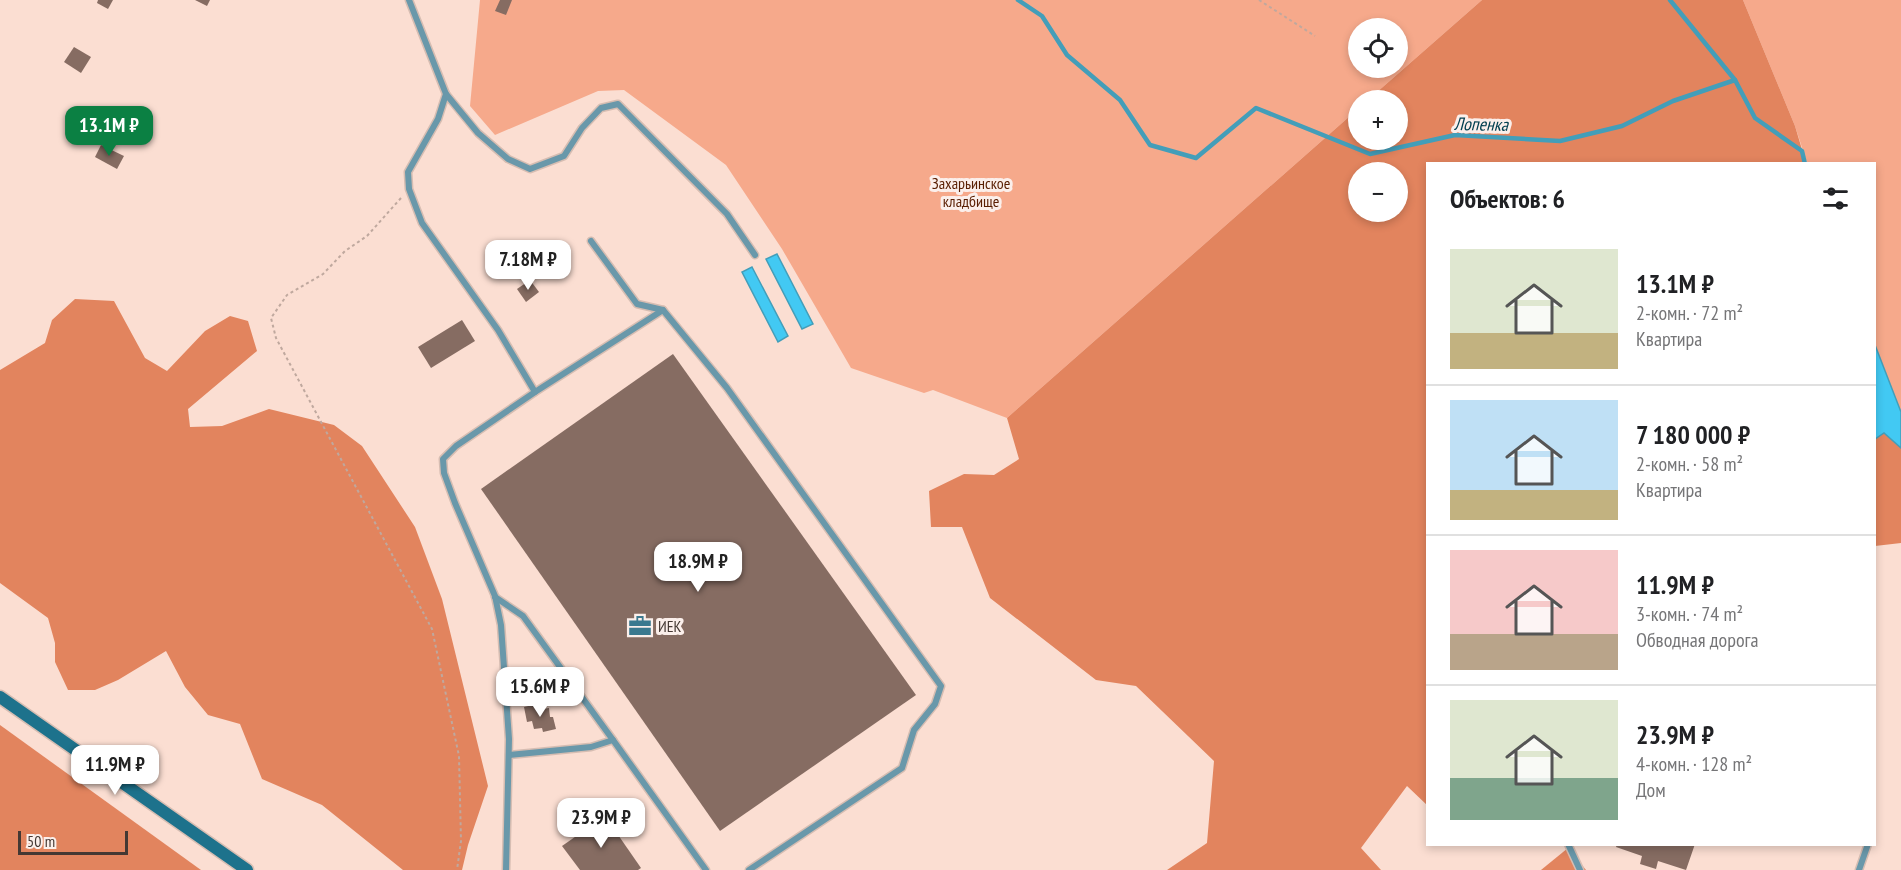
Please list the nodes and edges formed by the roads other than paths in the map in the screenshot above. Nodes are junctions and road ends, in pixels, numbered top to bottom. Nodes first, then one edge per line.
1 (410, 0) edge
2 (446, 94) junction
3 (591, 241) dead end
4 (755, 255) dead end
5 (663, 310) junction
6 (535, 392) junction
7 (495, 597) junction
8 (0, 698) edge
9 (613, 740) junction
10 (509, 755) junction
11 (1569, 846) edge
12 (1867, 846) edge
13 (247, 870) edge
14 (506, 870) edge
15 (706, 870) edge
16 (749, 870) edge
17 (1580, 870) edge
18 (1859, 870) edge

1 - 2 lane
2 - 4 lane
2 - 6 lane
3 - 5 lane
5 - 6 lane
5 - 16 lane
6 - 7 lane
7 - 9 lane
7 - 10 lane
8 - 13 main road
9 - 10 lane
9 - 15 lane
10 - 14 lane
11 - 17 lane
12 - 18 lane

